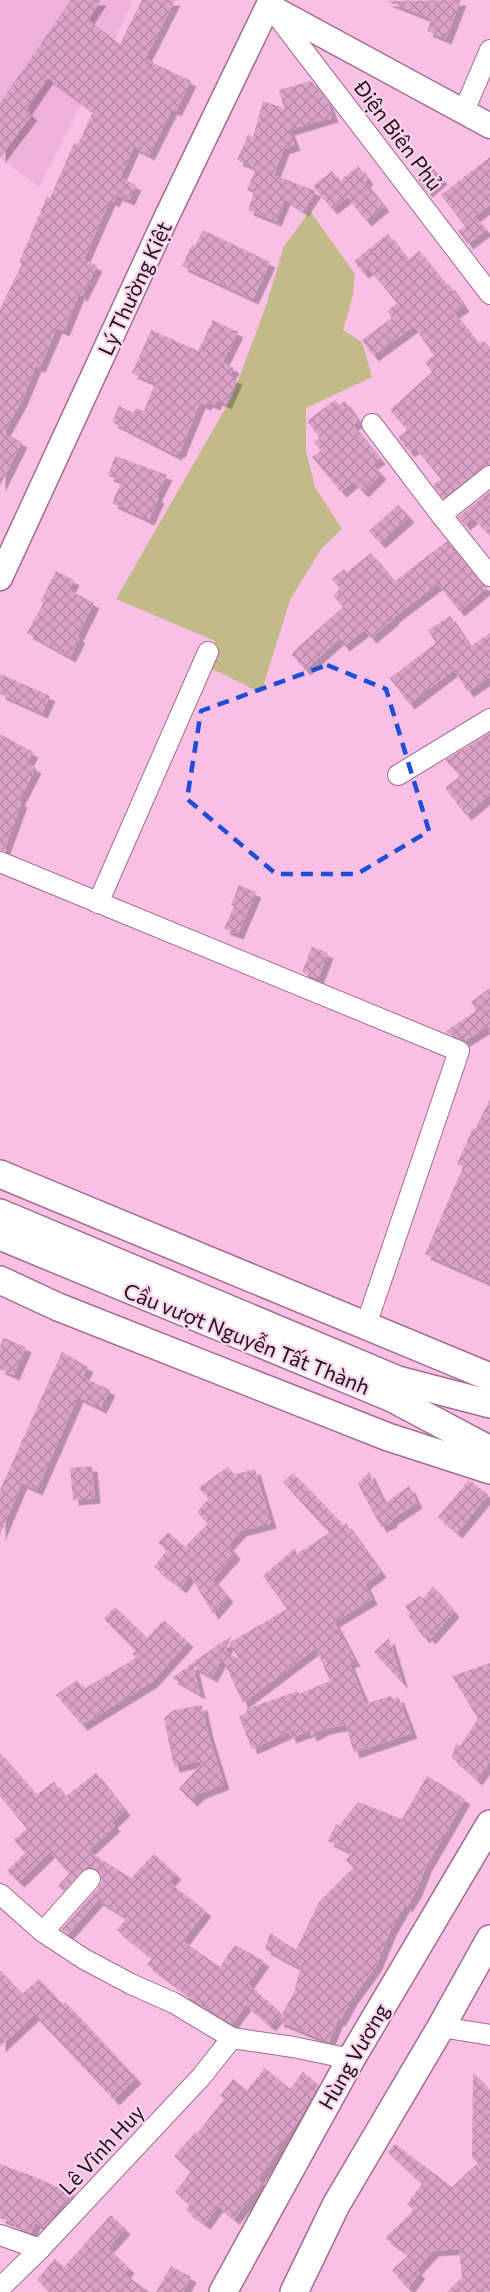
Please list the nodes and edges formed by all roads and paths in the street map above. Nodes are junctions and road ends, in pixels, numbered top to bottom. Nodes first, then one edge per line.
1 (267, 2) edge
2 (490, 50) edge
3 (464, 111) junction
4 (490, 126) edge
5 (490, 294) edge
6 (372, 424) dead end
7 (490, 476) edge
8 (441, 515) junction
9 (490, 576) edge
10 (0, 578) edge
11 (208, 652) dead end
12 (490, 719) edge
13 (398, 775) dead end
14 (0, 862) edge
15 (98, 903) junction
16 (0, 1174) edge
17 (0, 1213) edge
18 (0, 1236) edge
19 (0, 1280) edge
20 (366, 1325) junction
21 (490, 1377) edge
22 (395, 1389) junction
23 (490, 1404) edge
24 (490, 1450) edge
25 (490, 1470) edge
26 (490, 1824) edge
27 (90, 1879) dead end
28 (0, 1894) edge
29 (43, 1932) junction
30 (490, 1939) edge
31 (441, 2027) junction
32 (490, 2035) edge
33 (232, 2038) junction
34 (351, 2059) junction
35 (0, 2235) edge
36 (40, 2249) junction
37 (0, 2288) edge
38 (223, 2292) edge
39 (294, 2292) edge

1 - 3 street
1 - 5 street, Điện Biên Phủ
1 - 10 street, Lý Thường Kiệt
2 - 3 street
3 - 4 street
6 - 8 street
7 - 8 street
8 - 9 street
11 - 15 street
12 - 13 street
14 - 15 street
15 - 20 street
16 - 20 main road
17 - 22 main road, Cầu vượt Nguyễn Tất Thành
18 - 22 main road, Cầu vượt Nguyễn Tất Thành
19 - 25 main road
20 - 21 main road
22 - 23 main road, Cầu vượt Nguyễn Tất Thành
22 - 24 main road, Cầu vượt Nguyễn Tất Thành
26 - 34 main road, Hùng Vương
27 - 29 street
28 - 29 street
29 - 33 street
30 - 31 main road
31 - 32 street
31 - 39 main road
33 - 34 street
33 - 36 street, Lê Vĩnh Huy
34 - 38 main road, Hùng Vương
35 - 36 street
36 - 37 street, Lê Vĩnh Huy

